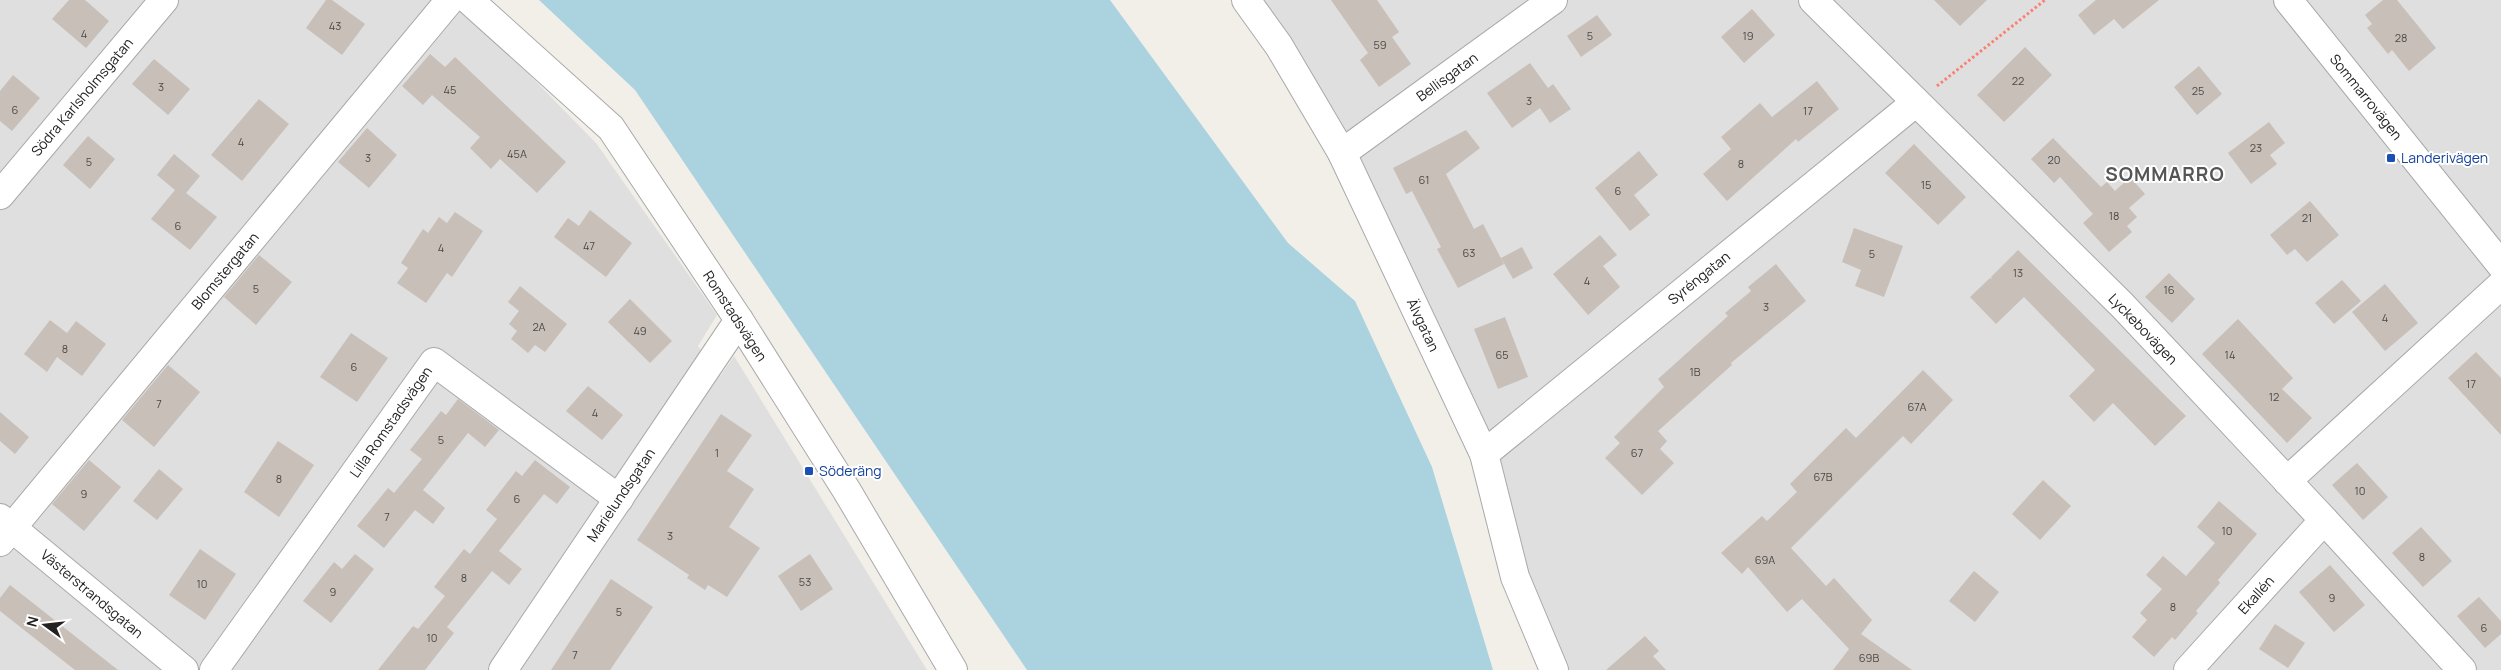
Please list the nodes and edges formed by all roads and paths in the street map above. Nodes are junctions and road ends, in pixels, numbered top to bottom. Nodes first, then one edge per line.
1 (164, 0) edge
2 (450, 0) edge
3 (469, 0) edge
4 (1246, 0) edge
5 (1553, 0) edge
6 (1812, 0) edge
7 (2045, 0) edge
8 (2288, 0) edge
9 (1915, 103) junction
10 (1342, 153) junction
11 (0, 195) edge
12 (2501, 265) edge
13 (2501, 285) edge
14 (739, 320) junction
15 (1484, 454) junction
16 (2287, 481) junction
17 (619, 500) junction
18 (2324, 520) junction
19 (4, 529) edge
20 (184, 670) edge
21 (214, 670) edge
22 (503, 670) edge
23 (953, 670) edge
24 (1554, 670) edge
25 (2188, 670) edge
26 (2462, 670) edge

1 - 11 street, Södra Karlsholmsgatan
2 - 19 street, Blomstergatan
3 - 14 street, Romstadsvägen
4 - 10 street, Älvgatan
5 - 10 street, Bellisgatan
6 - 9 street, Lyckebovägen
7 - 9 path
8 - 12 street, Sommarrovägen
9 - 15 street, Syréngatan
9 - 16 street, Lyckebovägen
10 - 15 street, Älvgatan
13 - 16 street
14 - 17 street, Marielundsgatan
14 - 23 street, Romstadsvägen
15 - 24 street, Älvgatan
16 - 18 street, Lyckebovägen
17 - 21 street, Lilla Romstadsvägen
17 - 22 street, Marielundsgatan
18 - 25 street, Ekallén
18 - 26 street, Lyckebovägen
19 - 20 street, Västerstrandsgatan

